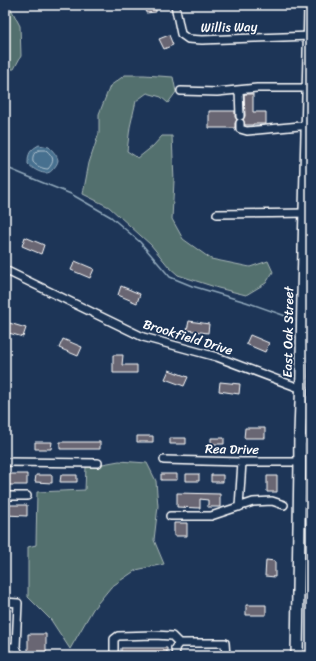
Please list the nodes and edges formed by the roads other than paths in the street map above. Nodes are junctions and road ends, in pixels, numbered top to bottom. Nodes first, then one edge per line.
1 (175, 5) edge
2 (310, 7) edge
3 (310, 36) edge
4 (310, 61) edge
5 (309, 88) edge
6 (239, 90) junction
7 (181, 91) dead end
8 (309, 126) edge
9 (309, 139) edge
10 (308, 213) edge
11 (217, 214) dead end
12 (308, 231) edge
13 (307, 259) edge
14 (5, 270) edge
15 (302, 389) junction
16 (299, 440) junction
17 (311, 440) edge
18 (164, 460) dead end
19 (5, 462) edge
20 (242, 462) junction
21 (300, 462) junction
22 (98, 463) dead end
23 (5, 496) edge
24 (26, 496) dead end
25 (284, 505) dead end
26 (239, 507) junction
27 (170, 516) dead end
28 (5, 602) edge
29 (179, 643) junction
30 (5, 646) edge
31 (16, 647) junction
32 (20, 656) edge
33 (114, 656) edge
34 (176, 656) edge
35 (226, 656) edge
36 (297, 656) edge

1 - 3 street, Willis Way
2 - 3 highway, East Oak Street
3 - 4 highway, East Oak Street
4 - 5 highway, East Oak Street
5 - 6 street
5 - 8 highway, East Oak Street
6 - 7 street
6 - 8 street
8 - 9 highway, East Oak Street
9 - 10 highway, East Oak Street
10 - 11 street
10 - 12 highway, East Oak Street
12 - 13 highway, East Oak Street
13 - 15 highway, East Oak Street
14 - 15 street, Brookfield Drive
15 - 16 highway, East Oak Street
16 - 17 street
16 - 21 highway, East Oak Street
18 - 20 street, Rea Drive
19 - 22 street
20 - 21 street, Rea Drive
20 - 26 street
21 - 36 highway, East Oak Street
23 - 24 street
25 - 26 street
26 - 27 street
28 - 31 street
29 - 33 street
29 - 34 street
29 - 35 street
30 - 31 street
31 - 32 street

